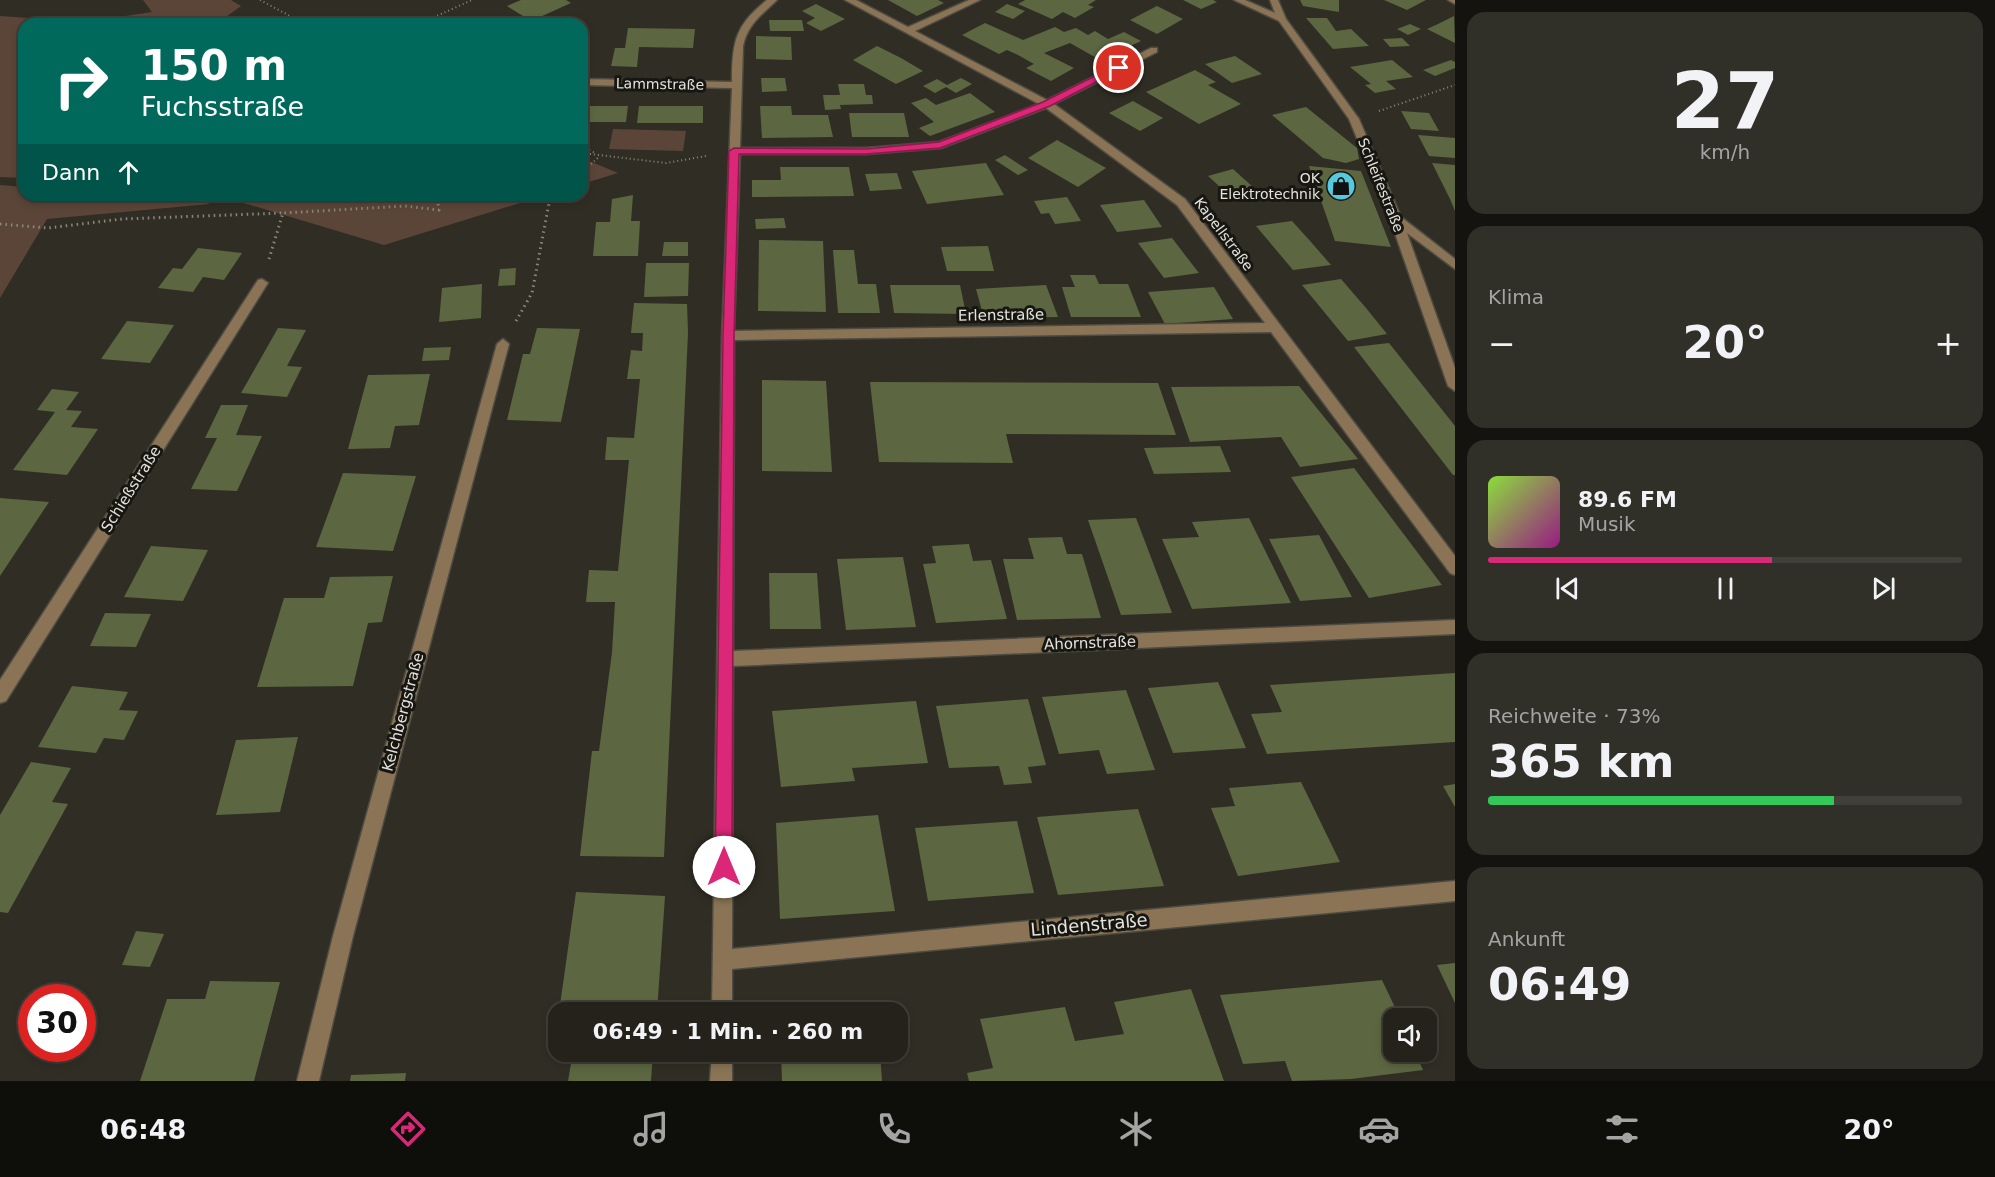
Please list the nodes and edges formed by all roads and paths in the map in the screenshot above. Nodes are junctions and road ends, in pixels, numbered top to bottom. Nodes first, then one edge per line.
1 (260, 0) edge
2 (472, 0) edge
3 (773, 0) edge
4 (849, 0) edge
5 (976, 0) edge
6 (1238, 0) edge
7 (1274, 0) edge
8 (294, 18) edge
9 (432, 18) edge
10 (1282, 19) junction
11 (910, 30) junction
12 (1154, 50) dead end
13 (588, 82) edge
14 (737, 85) junction
15 (1455, 85) edge
16 (1047, 104) junction
17 (1354, 119) junction
18 (588, 150) edge
19 (734, 151) junction
20 (588, 154) edge
21 (601, 155) junction
22 (588, 166) edge
23 (438, 201) edge
24 (549, 201) edge
25 (283, 213) junction
26 (1396, 219) junction
27 (0, 224) edge
28 (1455, 265) edge
29 (262, 283) joint
30 (1275, 327) junction
31 (729, 336) junction
32 (503, 344) joint
33 (1455, 386) edge
34 (1453, 559) edge
35 (1455, 627) edge
36 (726, 658) junction
37 (0, 695) edge
38 (1455, 891) edge
39 (723, 960) junction
40 (722, 1002) edge
41 (722, 1062) edge
42 (308, 1081) edge
43 (721, 1081) edge

1 - 8 path
2 - 9 path
3 - 14 street
4 - 11 street, Kapellstraße
5 - 11 street
6 - 10 street
7 - 10 street, Schleifestraße
10 - 17 street, Schleifestraße
11 - 16 street, Kapellstraße
12 - 16 street
13 - 14 street, Lammstraße
14 - 19 street
15 - 17 path
16 - 19 street
16 - 30 street, Kapellstraße
17 - 26 street, Schleifestraße
18 - 21 path
19 - 21 path
19 - 31 street
20 - 21 path
21 - 22 path
23 - 25 path
24 - 32 path
25 - 27 path
25 - 29 path
26 - 28 street
26 - 33 street, Schleifestraße
29 - 37 street, Schießstraße
30 - 31 street, Erlenstraße
30 - 34 street, Kapellstraße
31 - 36 street
32 - 42 street, Kelchbergstraße
35 - 36 street, Ahornstraße
36 - 39 street
38 - 39 street, Lindenstraße
39 - 40 street
41 - 43 street

